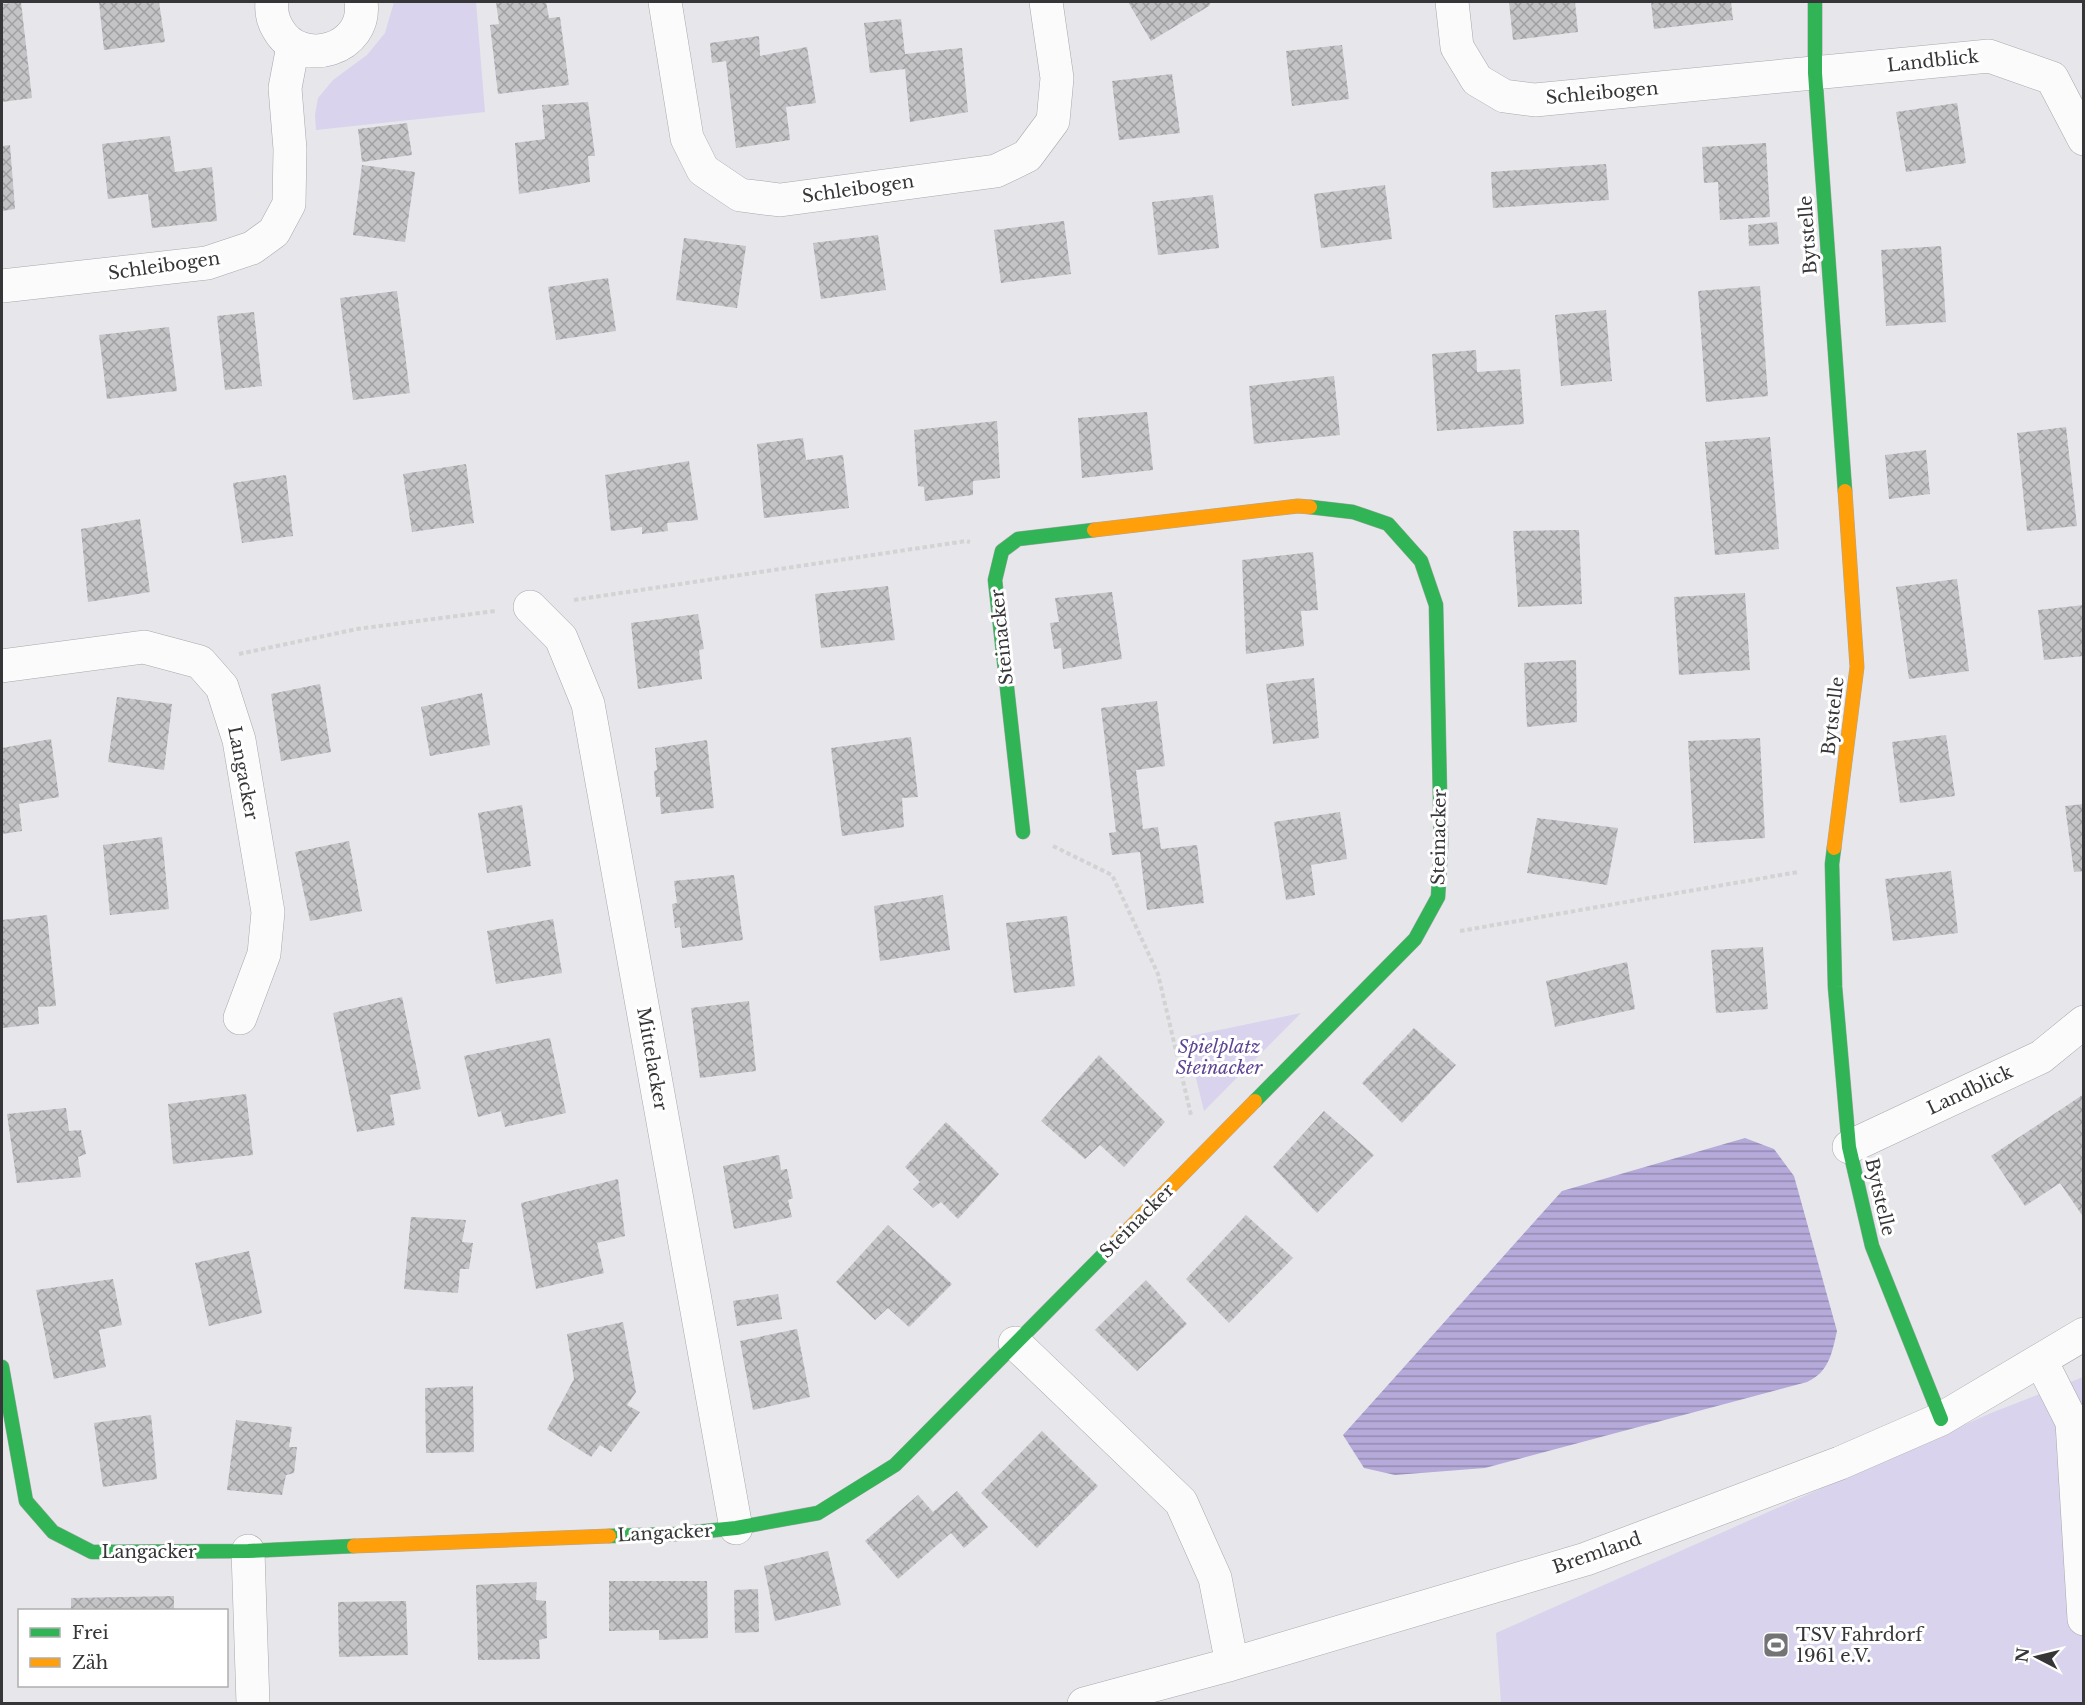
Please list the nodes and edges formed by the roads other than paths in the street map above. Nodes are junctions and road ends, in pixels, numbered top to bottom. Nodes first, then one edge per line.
1 (272, 2) edge
2 (361, 2) edge
3 (665, 2) edge
4 (1046, 2) edge
5 (1452, 2) edge
6 (1815, 2) edge
7 (293, 46) junction
8 (1815, 73) junction
9 (2084, 139) edge
10 (2, 286) edge
11 (530, 607) road end
12 (2, 666) edge
13 (1023, 832) road end
14 (240, 1018) dead end
15 (2084, 1022) edge
16 (1850, 1148) junction
17 (2084, 1334) edge
18 (1015, 1343) junction
19 (2041, 1361) junction
20 (2, 1367) edge
21 (1941, 1419) junction
22 (736, 1528) junction
23 (248, 1551) junction
24 (2084, 1620) edge
25 (1232, 1664) junction
26 (253, 1704) edge
27 (1083, 1704) edge

1 - 7 street
2 - 7 street
3 - 4 street, Schleibogen
5 - 8 street, Schleibogen
6 - 8 street, Bytstelle
7 - 10 street, Schleibogen
8 - 9 street, Landblick
8 - 16 street, Bytstelle
11 - 22 street, Mittelacker
12 - 14 street, Langacker
13 - 18 street, Steinacker
15 - 16 street, Landblick
16 - 21 street, Bytstelle
17 - 19 street, Bremland
18 - 22 street, Langacker
18 - 25 street
19 - 21 street, Bremland
19 - 24 street
20 - 23 street, Langacker
21 - 25 street, Bremland
22 - 23 street, Langacker
23 - 26 street
25 - 27 street, Bremland

